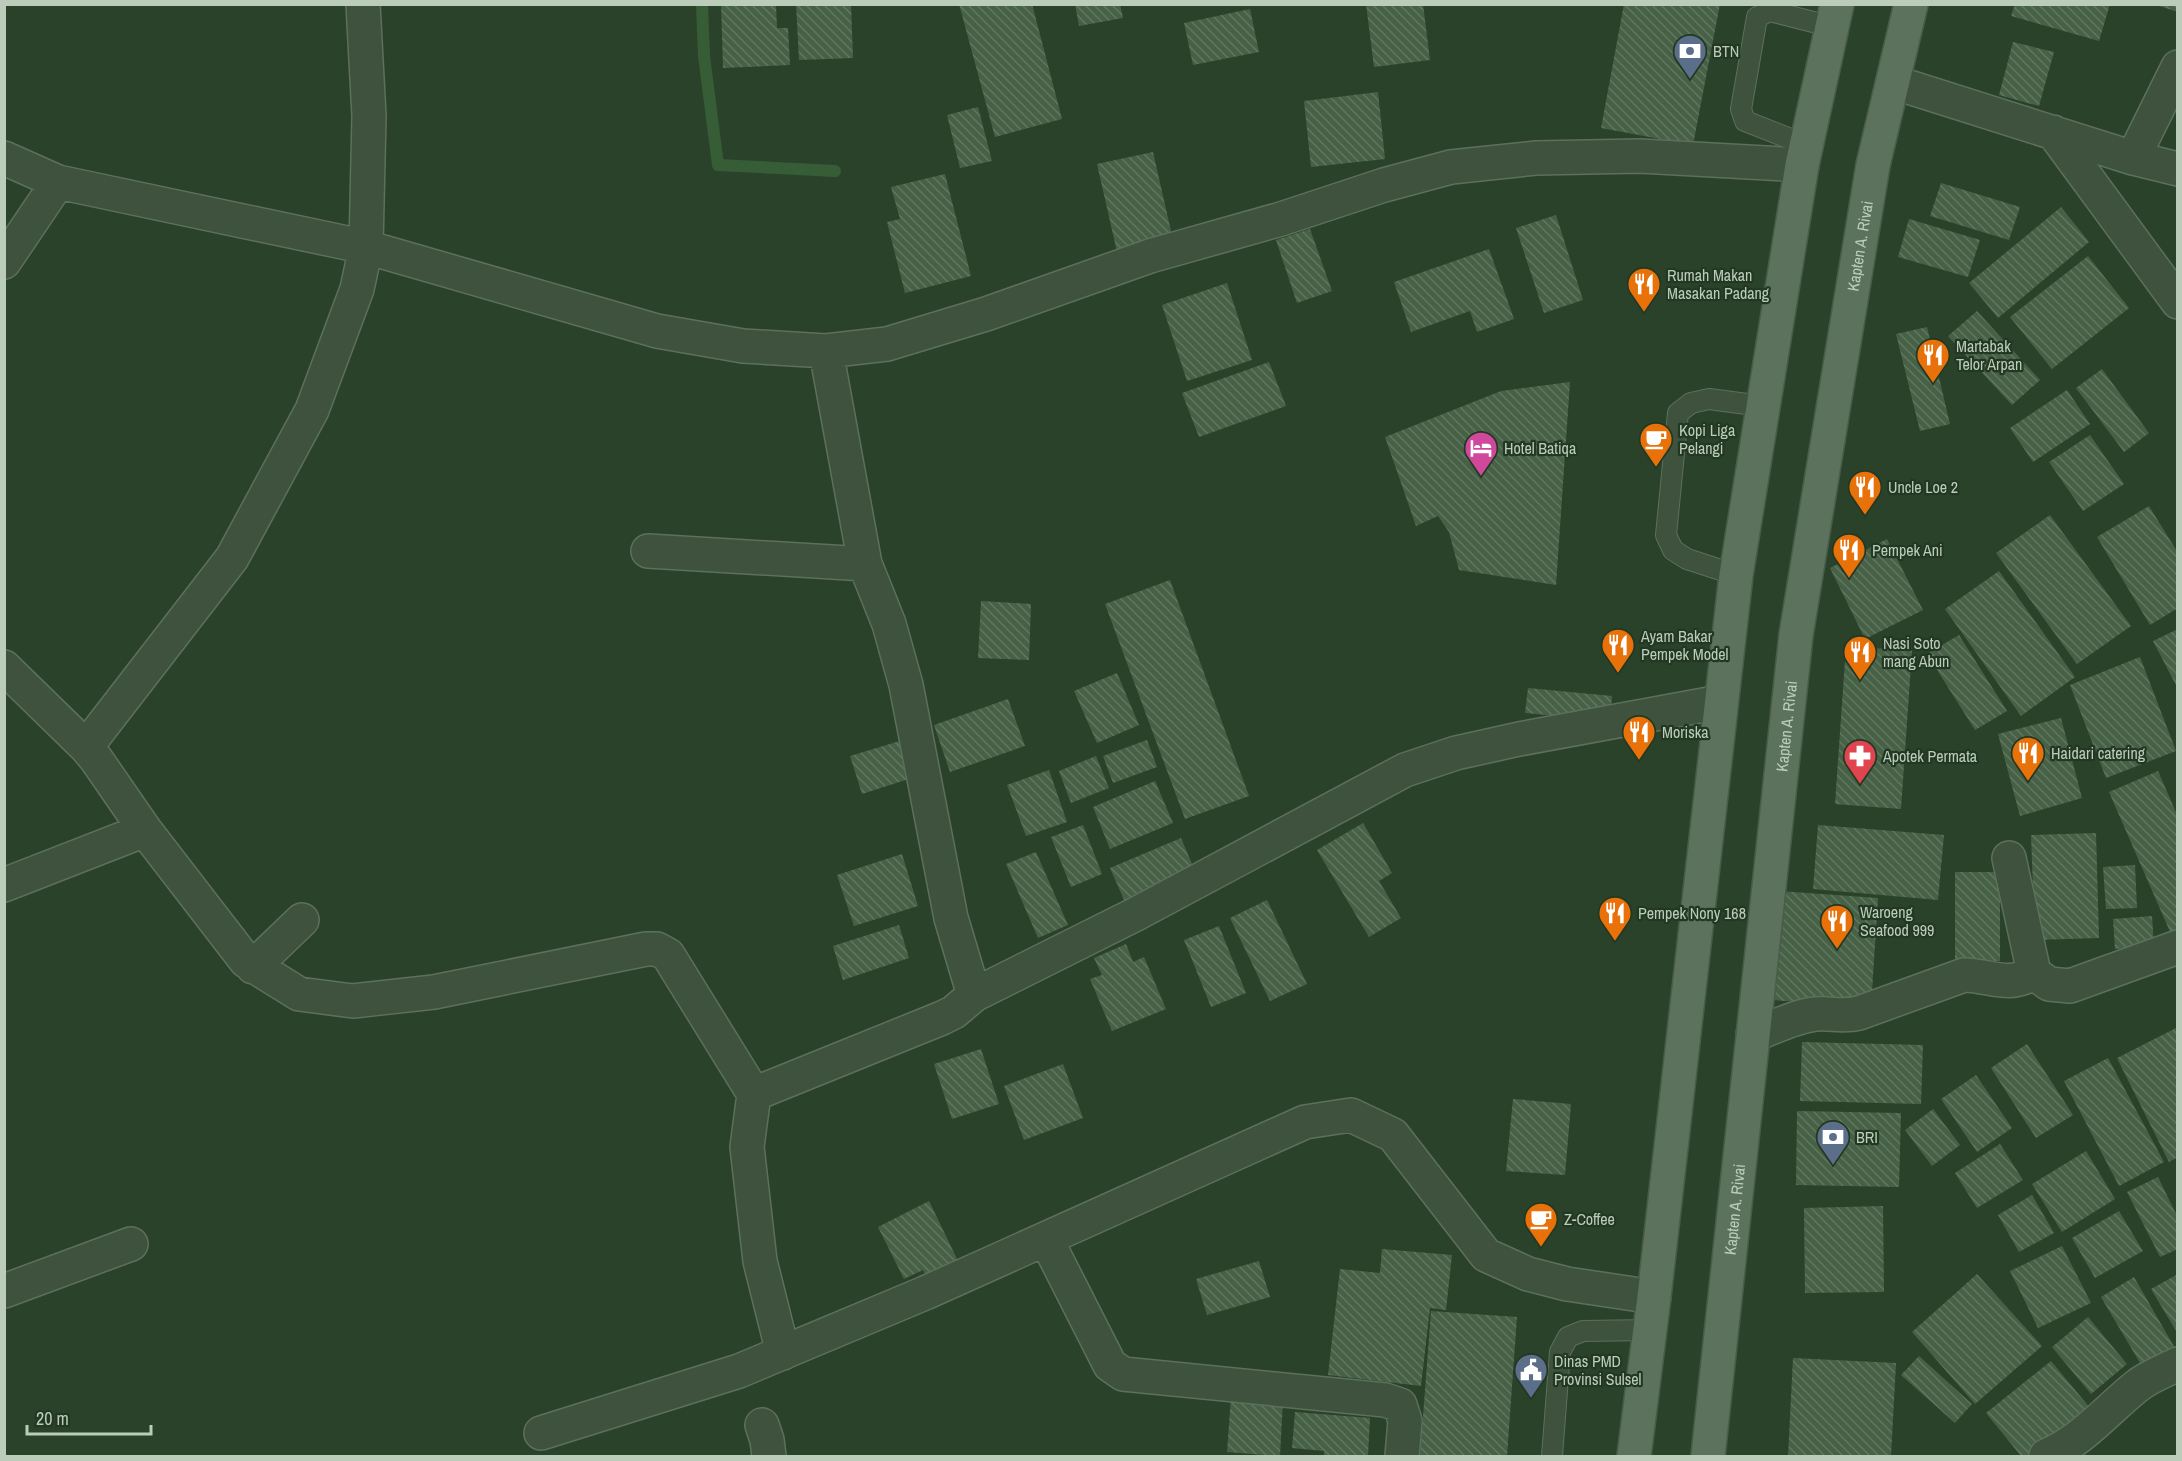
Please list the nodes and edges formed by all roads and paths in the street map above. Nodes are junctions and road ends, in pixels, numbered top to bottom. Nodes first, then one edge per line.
1 (363, 4) edge
2 (1911, 4) edge
3 (1835, 16) edge
4 (2178, 67) edge
5 (1893, 82) junction
6 (2053, 132) junction
7 (1804, 155) junction
8 (4, 158) edge
9 (2133, 158) junction
10 (2178, 169) edge
11 (58, 182) junction
12 (366, 247) junction
13 (4, 262) edge
14 (2178, 302) edge
15 (826, 351) junction
16 (1762, 406) junction
17 (648, 551) dead end
18 (865, 564) junction
19 (1736, 574) junction
20 (4, 668) edge
21 (1720, 702) junction
22 (86, 747) junction
23 (145, 830) junction
24 (2009, 858) dead end
25 (4, 885) edge
26 (302, 920) dead end
27 (2178, 947) edge
28 (254, 967) junction
29 (2034, 974) junction
30 (974, 995) junction
31 (1753, 1035) junction
32 (754, 1094) junction
33 (1046, 1239) junction
34 (131, 1244) dead end
35 (4, 1291) edge
36 (1654, 1297) junction
37 (1650, 1330) junction
38 (783, 1353) junction
39 (2178, 1364) edge
40 (762, 1425) dead end
41 (541, 1433) dead end
42 (769, 1456) edge
43 (1402, 1456) edge
44 (1552, 1456) edge
45 (1634, 1456) edge
46 (1708, 1456) edge
47 (2046, 1456) edge

1 - 12 street
2 - 5 main road, Kapten A. Rivai
3 - 7 main road
3 - 7 lane
4 - 9 street
5 - 6 street
5 - 31 main road, Kapten A. Rivai
6 - 9 street
6 - 14 street
7 - 15 street
7 - 16 main road
8 - 11 street
9 - 10 street
11 - 12 street
11 - 13 street
12 - 15 street
12 - 22 street
15 - 18 street
16 - 19 main road
16 - 19 lane
17 - 18 street
18 - 30 street
19 - 21 main road
20 - 22 street
21 - 30 street
21 - 36 main road
22 - 23 street
23 - 25 street
23 - 28 street
24 - 29 street
26 - 28 street
27 - 29 street
28 - 32 street
29 - 31 street
30 - 32 street
31 - 46 main road, Kapten A. Rivai
32 - 38 street
33 - 36 street
33 - 38 street
33 - 43 street
34 - 35 street
36 - 37 main road
37 - 44 lane
37 - 45 main road
38 - 41 street
39 - 47 street
40 - 42 street

